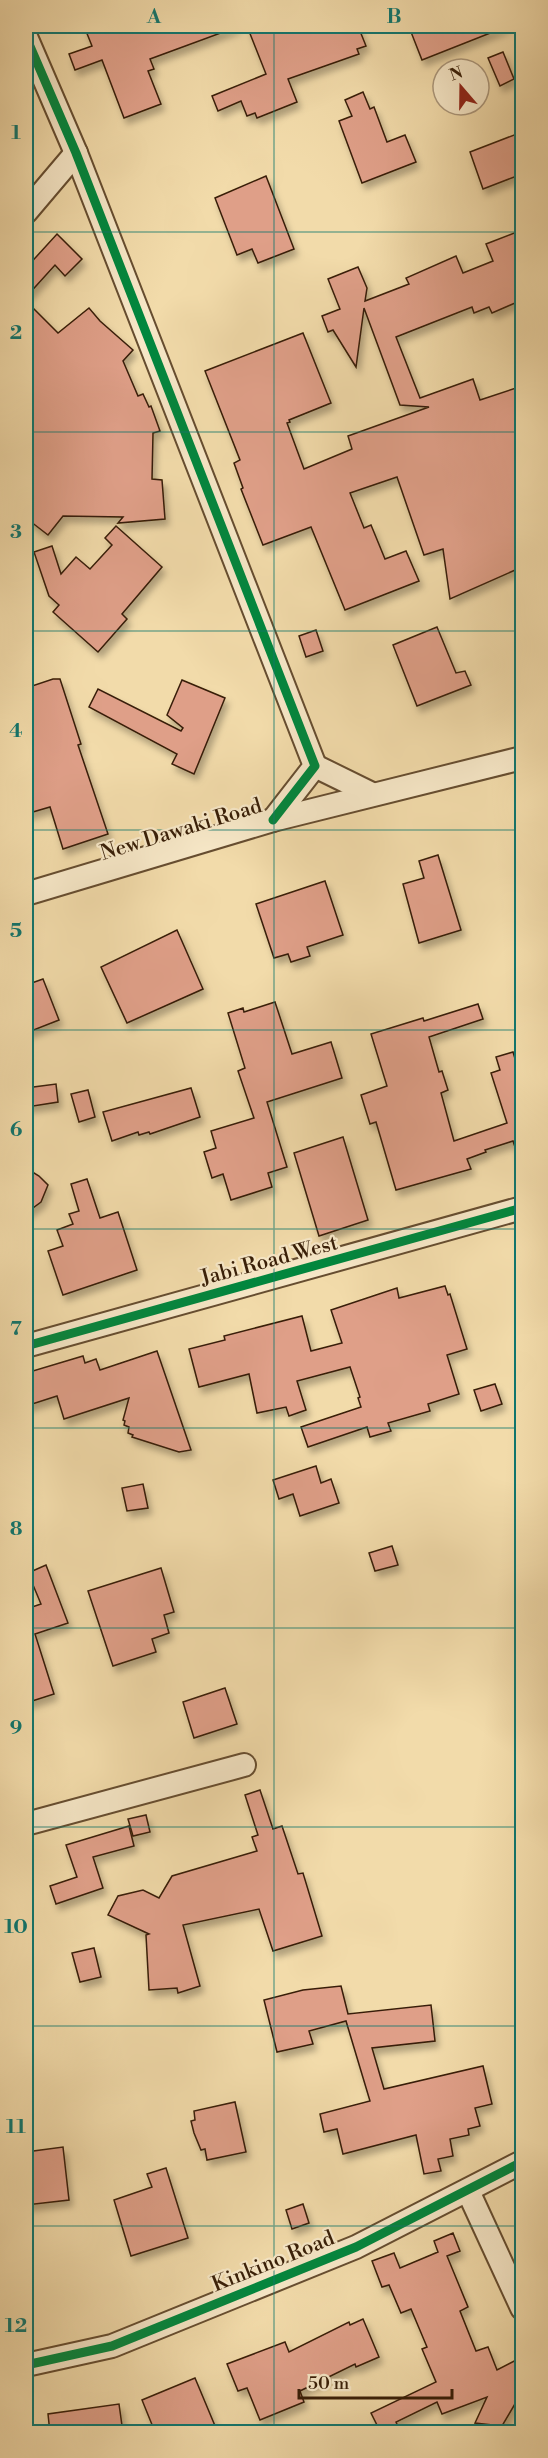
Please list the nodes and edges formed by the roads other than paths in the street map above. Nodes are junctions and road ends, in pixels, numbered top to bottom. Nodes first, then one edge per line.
1 (26, 37) edge
2 (76, 153) junction
3 (26, 212) edge
4 (522, 758) edge
5 (315, 766) junction
6 (372, 794) junction
7 (273, 820) junction
8 (26, 894) edge
9 (522, 1208) edge
10 (26, 1346) edge
11 (244, 1765) dead end
12 (26, 1824) edge
13 (522, 2162) edge
14 (468, 2191) junction
15 (522, 2308) edge
16 (26, 2365) edge

1 - 2 street
2 - 3 street
2 - 5 street
4 - 6 street, New Dawaki Road
5 - 6 street
5 - 7 street
6 - 7 street, New Dawaki Road
7 - 8 street, New Dawaki Road
9 - 10 street, Jabi Road West
11 - 12 street
13 - 14 street, Kinkino Road
14 - 15 street
14 - 16 street, Kinkino Road

